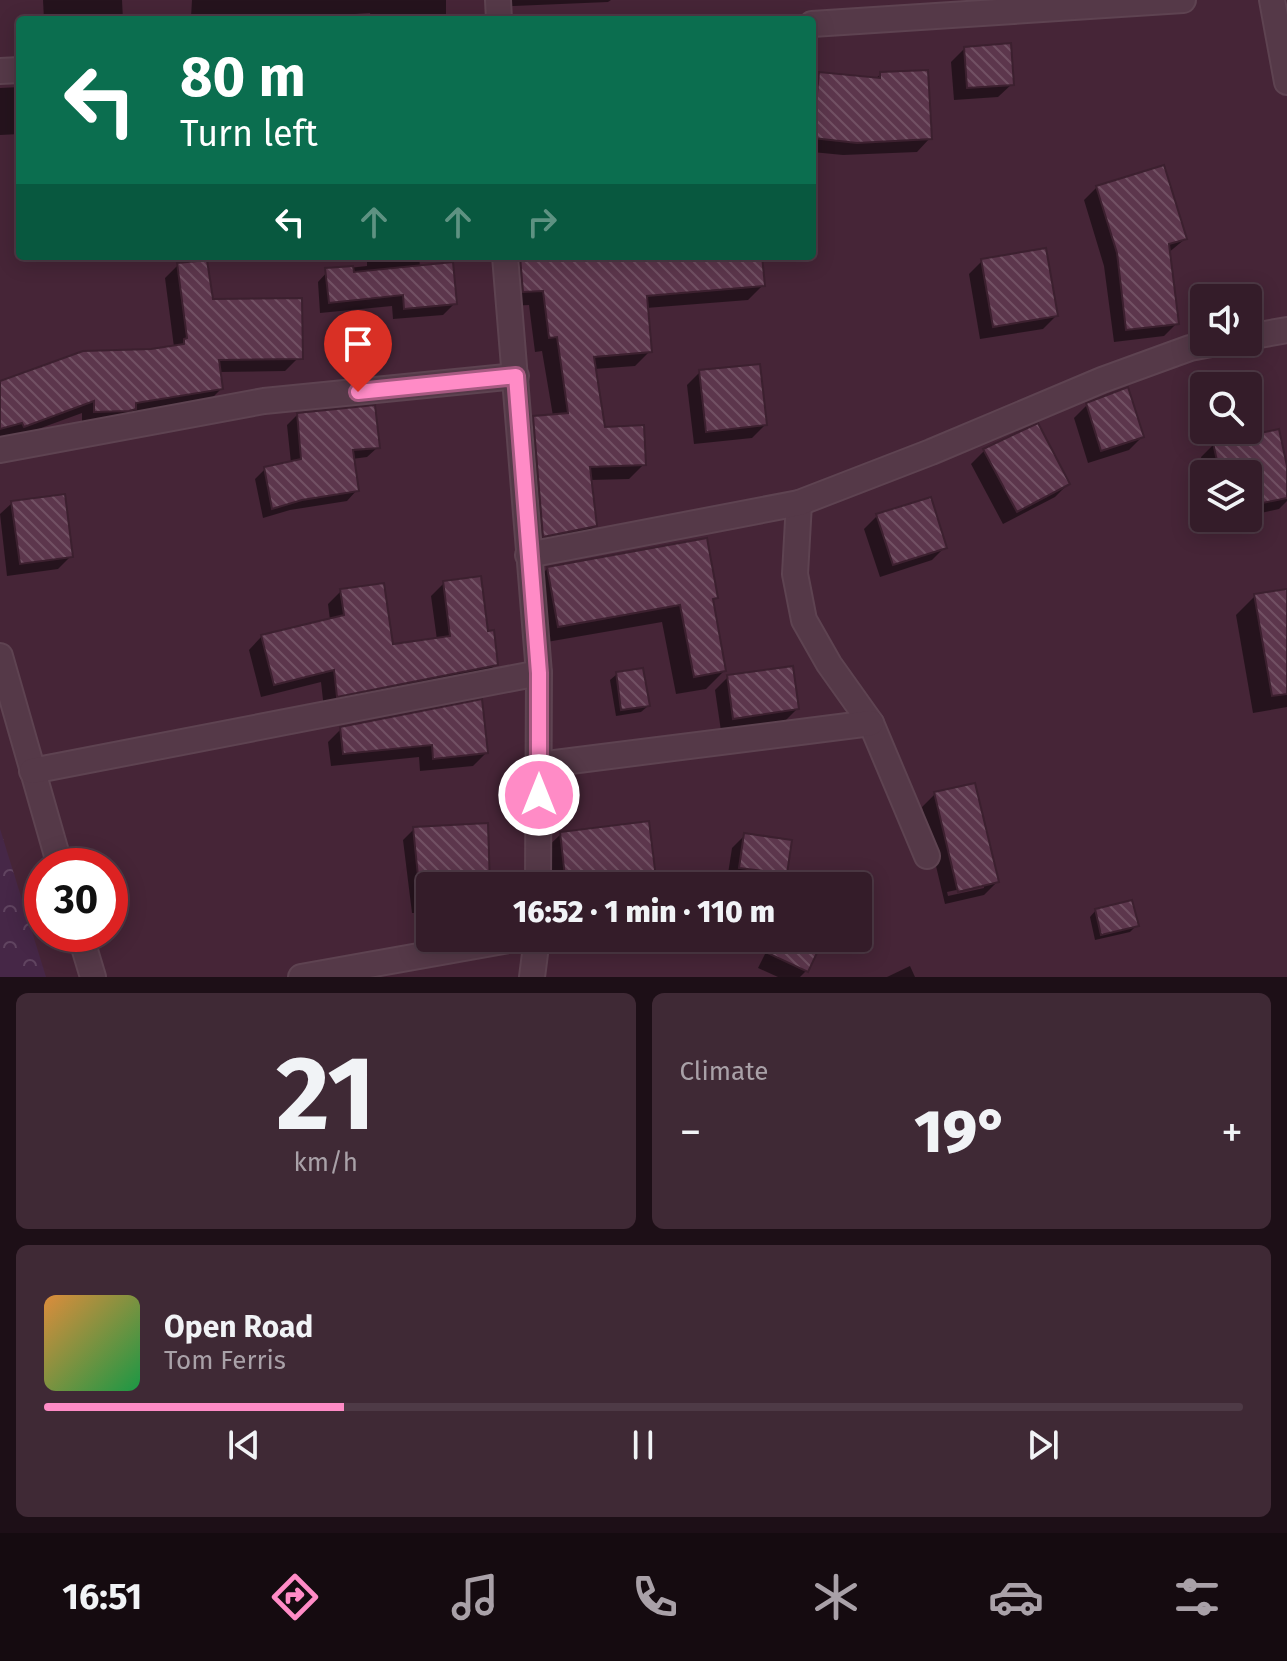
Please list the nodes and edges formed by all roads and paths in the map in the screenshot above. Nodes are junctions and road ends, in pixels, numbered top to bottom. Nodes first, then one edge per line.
1 (1183, 0) edge
2 (1272, 0) edge
3 (816, 24) edge
4 (1287, 82) edge
5 (505, 260) edge
6 (1287, 330) edge
7 (1262, 334) edge
8 (1190, 348) edge
9 (516, 376) junction
10 (0, 450) edge
11 (799, 503) junction
12 (528, 555) junction
13 (0, 656) edge
14 (539, 673) junction
15 (871, 723) junction
16 (539, 765) junction
17 (32, 771) junction
18 (55, 848) edge
19 (927, 856) dead end
20 (538, 872) edge
21 (85, 952) edge
22 (441, 952) edge
23 (535, 952) edge
24 (93, 977) edge
25 (301, 977) edge
26 (532, 977) edge

1 - 3 street
2 - 4 street
5 - 9 street
6 - 7 street
8 - 11 street
9 - 10 street
9 - 12 street
11 - 12 street
11 - 15 street
12 - 14 street
13 - 17 street
14 - 16 street
14 - 17 street
15 - 16 street
15 - 19 street
16 - 20 street
17 - 18 street
21 - 24 street
22 - 25 street
23 - 26 street

